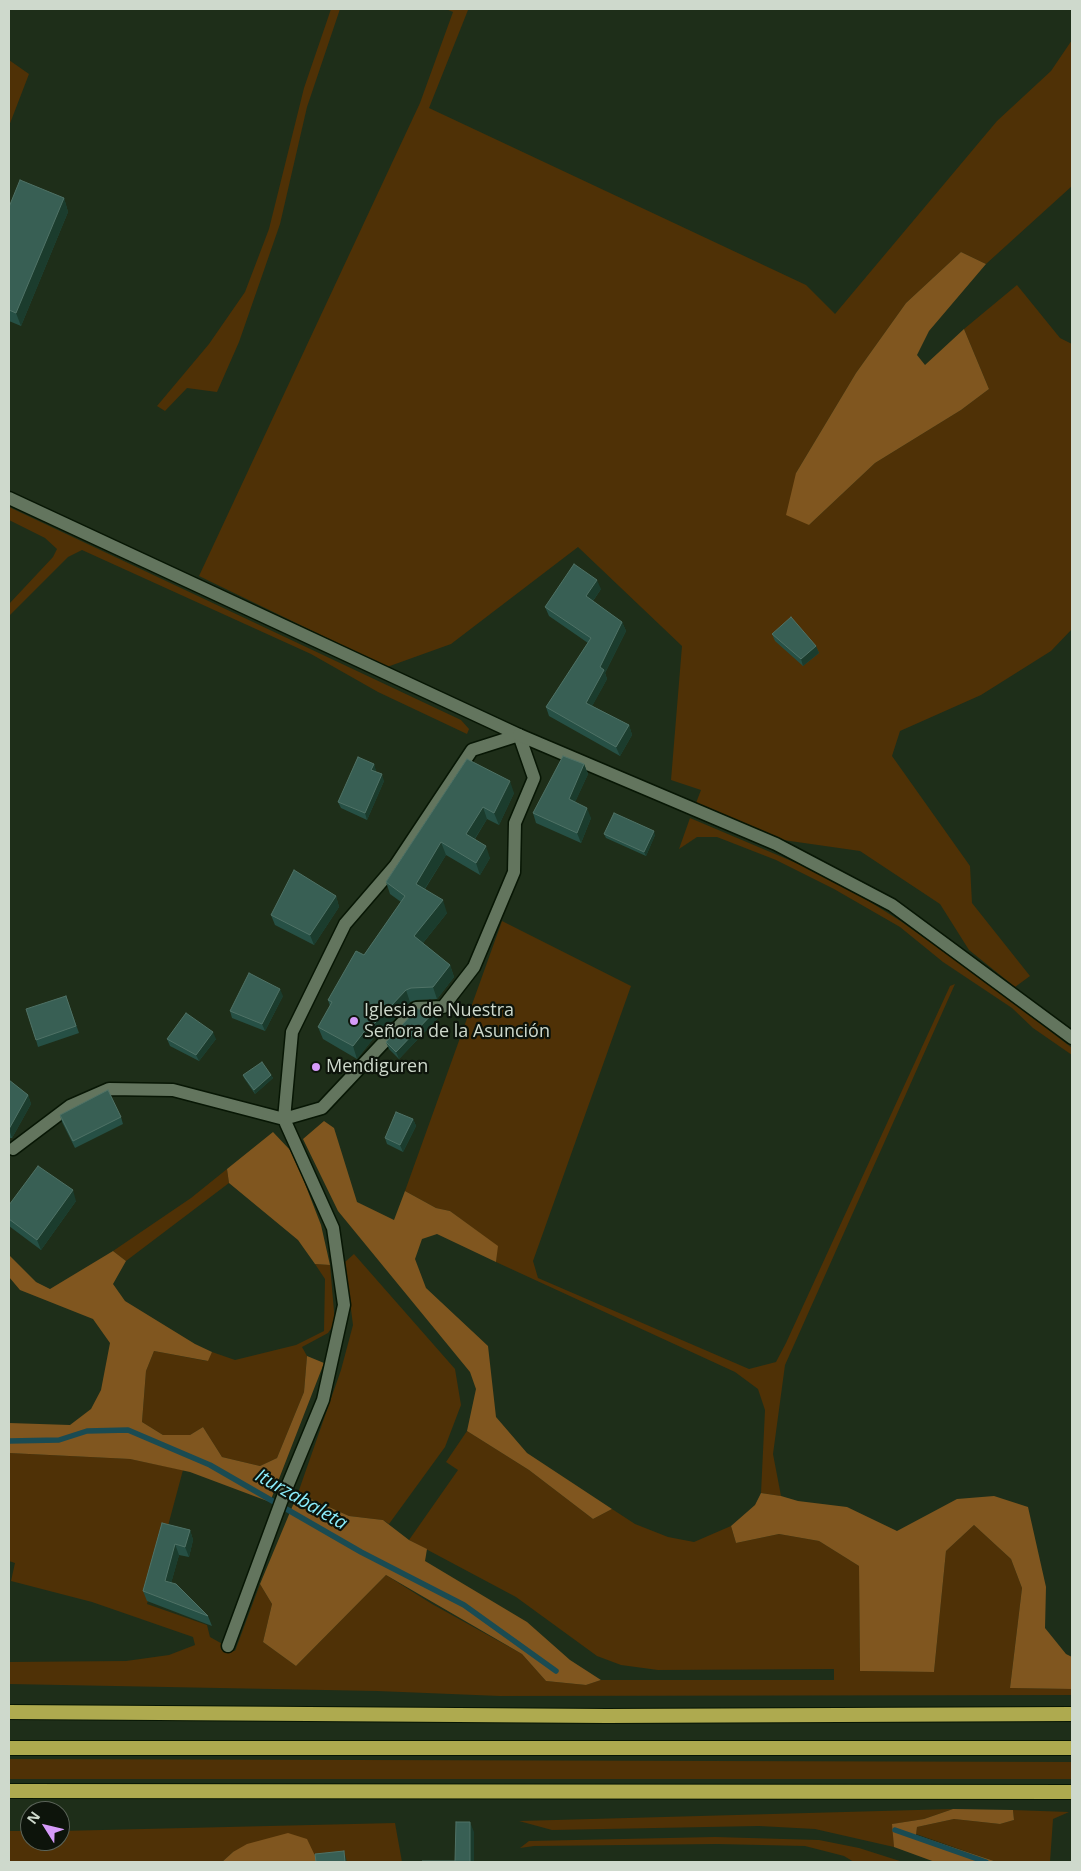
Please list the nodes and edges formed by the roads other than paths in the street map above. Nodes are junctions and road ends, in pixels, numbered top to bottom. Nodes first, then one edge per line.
1 (9, 498) edge
2 (519, 735) junction
3 (1072, 1038) edge
4 (284, 1119) junction
5 (13, 1149) dead end
6 (228, 1646) dead end
7 (9, 1712) edge
8 (1072, 1714) edge
9 (9, 1748) edge
10 (1072, 1748) edge
11 (9, 1791) edge
12 (1072, 1792) edge

1 - 2 street
2 - 3 street
2 - 4 street
2 - 4 street
4 - 5 street
4 - 6 street
7 - 8 highway
9 - 10 highway
11 - 12 highway

